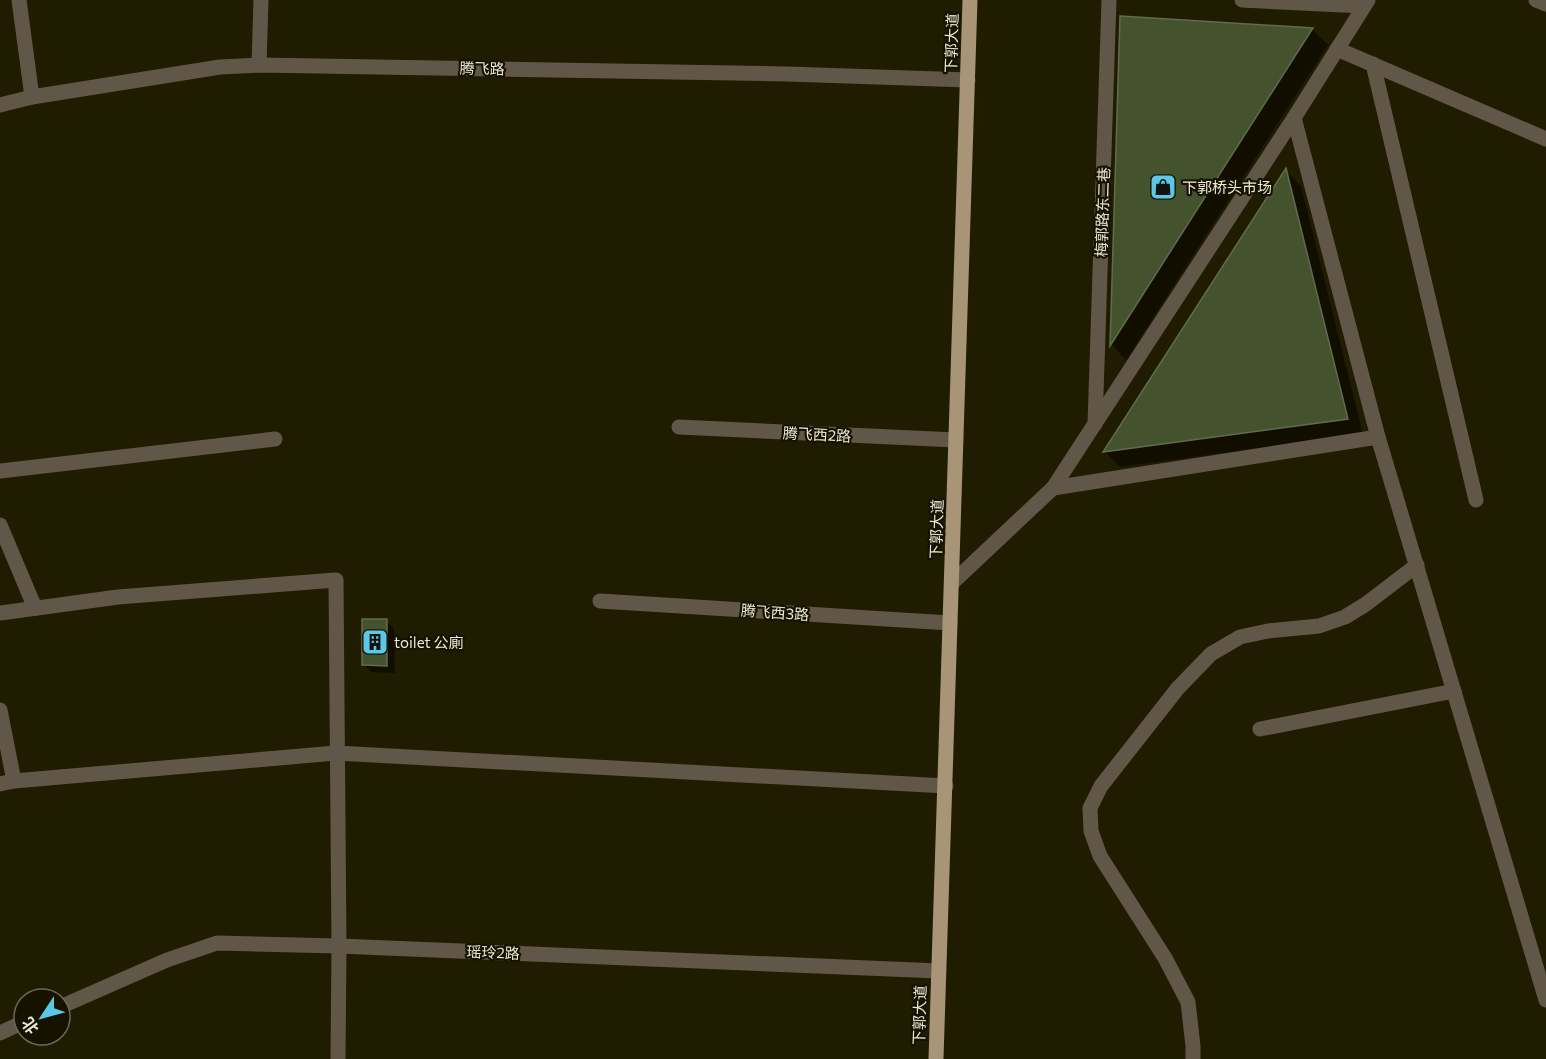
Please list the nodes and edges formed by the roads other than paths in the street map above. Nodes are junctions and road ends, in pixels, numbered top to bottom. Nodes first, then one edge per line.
1 (19, 0) edge
2 (261, 0) edge
3 (970, 0) edge
4 (1109, 0) edge
5 (1242, 0) edge
6 (1536, 0) edge
7 (1366, 3) edge
8 (1546, 4) edge
9 (1337, 49) junction
10 (1373, 64) junction
11 (259, 65) junction
12 (968, 80) junction
13 (32, 97) junction
14 (0, 105) edge
15 (1294, 118) junction
16 (1546, 139) edge
17 (1095, 424) junction
18 (679, 427) dead end
19 (1378, 437) junction
20 (275, 440) dead end
21 (956, 440) junction
22 (0, 471) edge
23 (1053, 488) junction
24 (1476, 500) dead end
25 (0, 525) edge
26 (1417, 565) junction
27 (952, 583) junction
28 (600, 601) dead end
29 (35, 608) junction
30 (0, 614) edge
31 (950, 624) junction
32 (1454, 691) junction
33 (0, 711) edge
34 (1260, 729) dead end
35 (336, 753) junction
36 (7, 783) edge
37 (946, 786) junction
38 (339, 946) junction
39 (939, 971) junction
40 (1546, 1000) edge
41 (72, 1001) edge
42 (338, 1059) edge
43 (936, 1059) edge
44 (1192, 1059) edge

1 - 13 street
2 - 11 street
3 - 12 main road, 下郭大道
4 - 17 street, 梅郭路东二巷
5 - 7 street
6 - 8 street
7 - 9 street
9 - 10 street
9 - 15 street
10 - 16 street
10 - 24 street
11 - 12 street, 腾飞路
11 - 13 street, 腾飞路
12 - 21 main road, 下郭大道
13 - 14 street, 腾飞路
15 - 17 street
15 - 19 street
17 - 23 street
18 - 21 street, 腾飞西2路
19 - 23 street
19 - 26 street
20 - 22 street
21 - 27 main road, 下郭大道
23 - 27 street
25 - 29 street
26 - 32 street
26 - 44 street
27 - 31 main road, 下郭大道
28 - 31 street, 腾飞西3路
29 - 30 street
29 - 35 street
31 - 37 main road, 下郭大道
32 - 34 street
32 - 40 street
33 - 36 street
35 - 36 street
35 - 37 street
35 - 38 street
37 - 39 main road, 下郭大道
38 - 39 street, 瑶玲2路
38 - 41 street, 瑶玲2路
38 - 42 street
39 - 43 main road, 下郭大道

